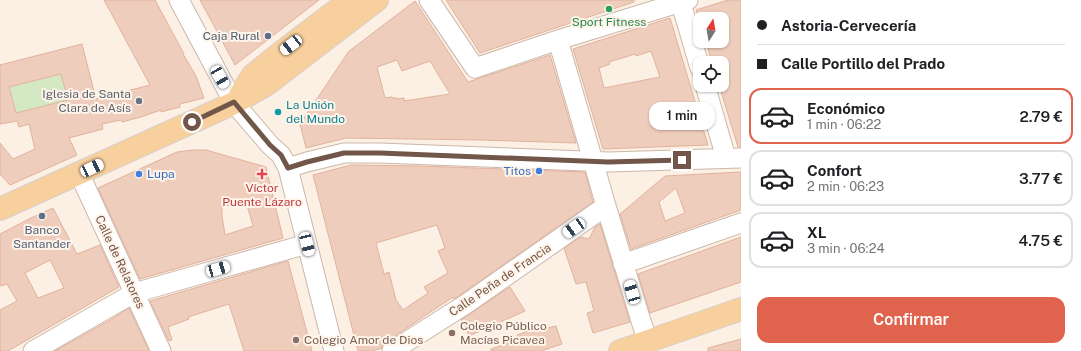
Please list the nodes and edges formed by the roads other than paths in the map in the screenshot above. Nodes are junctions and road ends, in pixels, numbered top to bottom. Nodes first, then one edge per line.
1 (179, 0) edge
2 (377, 0) edge
3 (429, 0) edge
4 (683, 1) edge
5 (341, 3) edge
6 (558, 40) junction
7 (697, 56) edge
8 (708, 92) edge
9 (234, 102) junction
10 (734, 158) edge
11 (593, 160) junction
12 (288, 168) junction
13 (79, 173) junction
14 (2, 206) edge
15 (606, 206) junction
16 (741, 223) edge
17 (307, 244) junction
18 (624, 264) junction
19 (134, 293) junction
20 (737, 314) edge
21 (637, 347) edge
22 (33, 351) edge
23 (161, 351) edge
24 (334, 351) edge
25 (392, 351) edge

1 - 9 street
2 - 9 main road
3 - 6 street
4 - 6 street
4 - 7 street
5 - 9 main road
6 - 11 street
8 - 10 street
9 - 12 street
9 - 13 main road
10 - 11 street
11 - 12 street
11 - 15 street
12 - 17 street
13 - 14 main road
13 - 19 street, Calle de Relatores
15 - 18 street
15 - 25 street, Calle Peña de Francia
16 - 18 street
17 - 19 street
17 - 24 street
18 - 21 street
19 - 22 street
19 - 23 street, Calle de Relatores
20 - 21 main road

